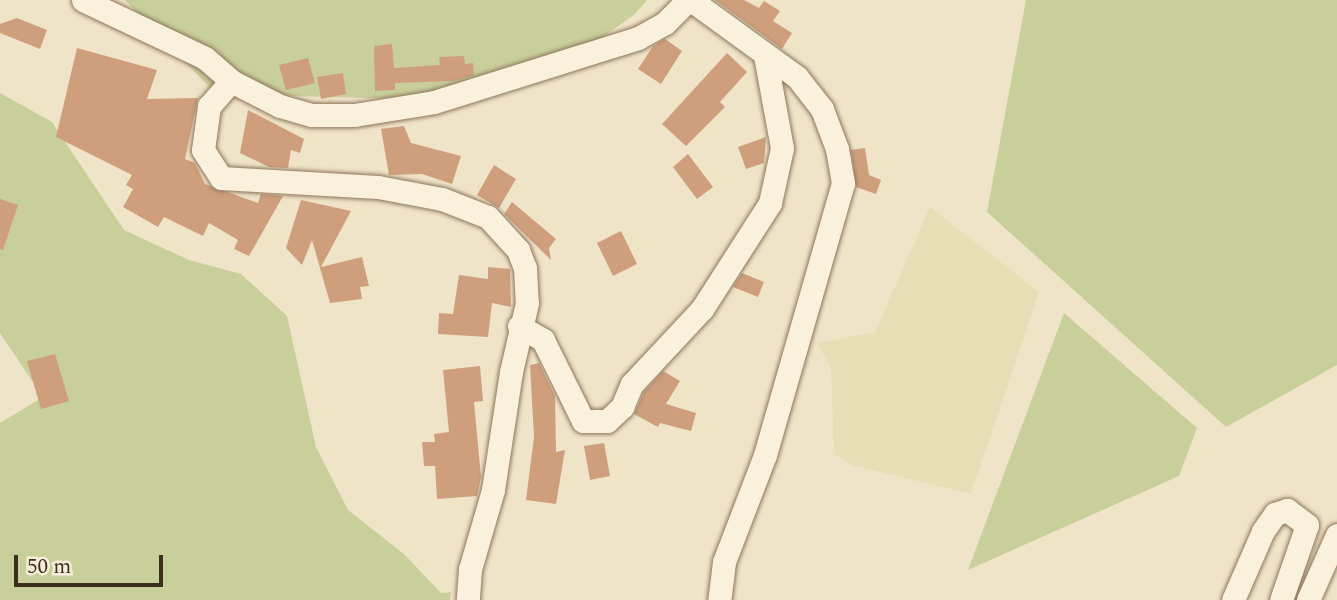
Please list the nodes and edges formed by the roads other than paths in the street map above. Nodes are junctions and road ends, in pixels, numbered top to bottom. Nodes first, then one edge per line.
1 (82, 0) edge
2 (690, 0) edge
3 (765, 55) junction
4 (231, 81) junction
5 (519, 326) junction
6 (1337, 535) edge
7 (468, 600) edge
8 (719, 600) edge
9 (1233, 600) edge
10 (1281, 600) edge
11 (1308, 600) edge

1 - 4 street
2 - 3 street
2 - 4 street
3 - 5 street
3 - 8 street
4 - 5 street
5 - 7 street
6 - 11 street
9 - 10 street

